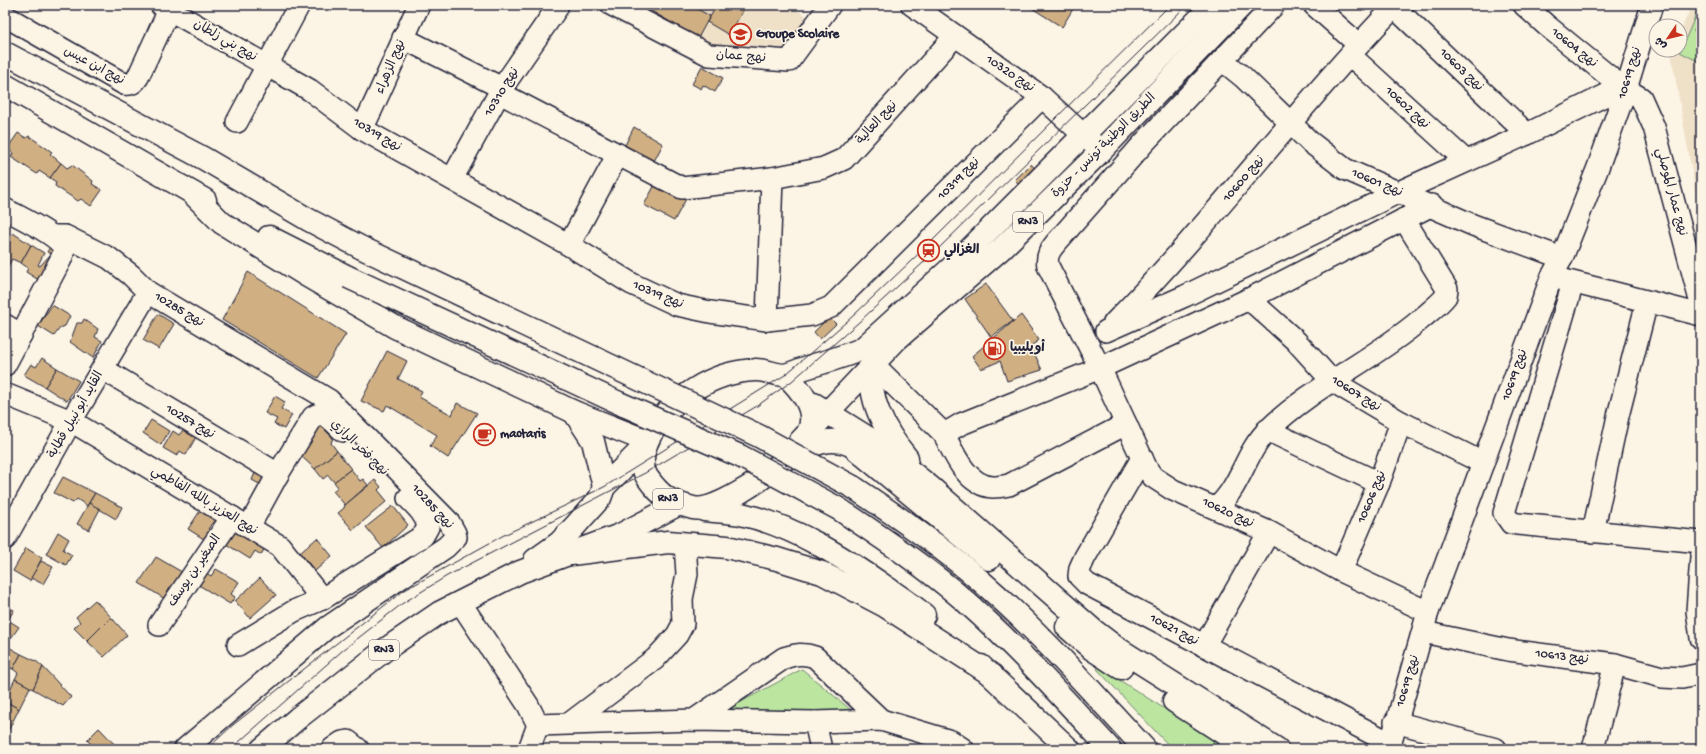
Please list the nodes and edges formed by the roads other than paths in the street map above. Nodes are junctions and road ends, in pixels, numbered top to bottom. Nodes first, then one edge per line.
1 (299, 5) edge
2 (419, 5) edge
3 (612, 5) edge
4 (830, 5) edge
5 (912, 5) edge
6 (1213, 5) edge
7 (1242, 5) edge
8 (1274, 5) edge
9 (1314, 5) edge
10 (1524, 5) edge
11 (1652, 5) edge
12 (556, 6) edge
13 (1395, 6) edge
14 (165, 7) edge
15 (5, 16) edge
16 (955, 36) junction
17 (403, 38) junction
18 (1354, 50) junction
19 (5, 53) edge
20 (1222, 60) junction
21 (268, 66) junction
22 (5, 85) edge
23 (1624, 88) junction
24 (501, 91) junction
25 (1042, 97) junction
26 (237, 122) dead end
27 (1291, 124) junction
28 (362, 129) junction
29 (1527, 134) junction
30 (1084, 136) junction
31 (1101, 151) junction
32 (618, 154) junction
33 (1466, 161) junction
34 (776, 177) junction
35 (452, 179) junction
36 (1399, 192) junction
37 (192, 193) junction
38 (1432, 205) junction
39 (5, 209) edge
40 (1404, 219) junction
41 (58, 243) junction
42 (569, 244) junction
43 (1562, 258) junction
44 (1552, 276) junction
45 (1573, 283) junction
46 (1699, 287) edge
47 (148, 292) junction
48 (1249, 299) junction
49 (1647, 302) junction
50 (1701, 315) edge
51 (767, 320) junction
52 (13, 330) edge
53 (1106, 331) junction
54 (1095, 360) junction
55 (872, 364) junction
56 (5, 365) edge
57 (103, 369) junction
58 (785, 375) junction
59 (1332, 381) junction
60 (5, 394) edge
61 (804, 398) junction
62 (574, 412) junction
63 (826, 413) junction
64 (71, 421) junction
65 (1401, 422) junction
66 (1126, 424) junction
67 (1267, 430) junction
68 (808, 433) junction
69 (944, 434) junction
70 (645, 444) junction
71 (787, 457) junction
72 (1142, 458) junction
73 (1482, 463) junction
74 (278, 474) junction
75 (1379, 482) junction
76 (929, 486) junction
77 (604, 487) junction
78 (688, 507) junction
79 (1216, 508) junction
80 (240, 522) junction
81 (1269, 532) junction
82 (1593, 532) junction
83 (5, 539) edge
84 (1701, 542) edge
85 (685, 544) junction
86 (571, 554) junction
87 (1701, 561) edge
88 (1340, 571) junction
89 (520, 572) junction
90 (322, 599) junction
91 (460, 602) junction
92 (1428, 612) junction
93 (159, 625) dead end
94 (1423, 632) junction
95 (1701, 638) edge
96 (238, 645) dead end
97 (1204, 646) junction
98 (1615, 664) junction
99 (1701, 674) edge
100 (992, 675) junction
101 (694, 720) junction
102 (881, 720) junction
103 (815, 722) junction
104 (1395, 722) junction
105 (570, 723) junction
106 (538, 725) junction
107 (1389, 746) edge
108 (185, 749) edge
109 (262, 749) edge
110 (332, 749) edge
111 (358, 749) edge
112 (529, 749) edge
113 (822, 749) edge
114 (963, 749) edge
115 (1069, 749) edge
116 (1110, 749) edge
117 (1145, 749) edge
118 (1248, 749) edge
119 (1277, 749) edge
120 (1496, 749) edge
121 (1593, 749) edge

1 - 21 street
2 - 17 street, نهج الزهراء
3 - 4 street, نهج عمان
5 - 16 street, نهج 10320
6 - 30 main road, الطريق الوطنية تونس - حزوة / RN3
7 - 31 main road, الطريق الوطنية تونس - حزوة / RN3
8 - 20 street
9 - 18 street, نهج 10602
10 - 23 street, نهج 10604
11 - 23 street, نهج 10619
12 - 24 street, نهج 10310
13 - 18 street, نهج 10600
13 - 29 street, نهج 10603
14 - 15 street, نهج ابن عيس
14 - 21 street, نهج بني زلطان
16 - 25 street, نهج 10320
16 - 34 street, نهج العالية
17 - 24 street, نهج العالية
17 - 28 street, نهج الزهراء
18 - 27 street, نهج 10600
18 - 33 street, نهج 10602
19 - 117 main road, bridge
20 - 27 street, نهج 10601
20 - 54 street
21 - 26 street
21 - 28 street, نهج 10319
22 - 37 main road
23 - 29 street
23 - 43 street, نهج 10619
23 - 46 street, نهج عمار الموصلي
24 - 32 street, نهج العالية
24 - 35 street, نهج 10310
25 - 30 street, نهج 10320
25 - 51 street, نهج 10319
27 - 36 street, نهج 10601
27 - 53 street, نهج 10600
28 - 35 street, نهج 10319
29 - 33 street
30 - 31 street, نهج 10320
30 - 58 main road, الطريق الوطنية تونس - حزوة / RN3
31 - 55 main road, الطريق الوطنية تونس - حزوة / RN3
32 - 34 street, نهج العالية
32 - 42 street
33 - 36 street
34 - 51 street
35 - 42 street, نهج 10319
36 - 38 street, نهج 10601
36 - 53 street
37 - 62 main road
37 - 116 main road, bridge
38 - 40 street
38 - 43 street, نهج 10601
39 - 41 street
40 - 48 street
40 - 59 street
41 - 47 street
41 - 52 street
42 - 51 street, نهج 10319
43 - 44 street, نهج 10619
44 - 45 street
44 - 73 street, نهج 10619
45 - 49 street
45 - 82 street
47 - 57 street, القايد أبو نبيل قطابة
47 - 108 street, نهج 10285
48 - 54 street
48 - 59 street, نهج 10607
49 - 50 street
49 - 82 street
52 - 56 street
53 - 54 street, نهج 10600
54 - 66 street, نهج 10620
54 - 69 street
55 - 63 main road, الطريق الوطنية تونس - حزوة / RN3
55 - 69 street
55 - 76 main road
57 - 64 street, القايد أبو نبيل قطابة
57 - 74 street, نهج 10257
58 - 61 main road
58 - 70 main road, RN3
59 - 65 street, نهج 10607
59 - 67 street
60 - 64 street, نهج العزيز بالله الفاطمي
61 - 63 main road
61 - 68 main road
62 - 70 main road
62 - 77 main road
63 - 68 main road, الطريق الوطنية تونس - حزوة / RN3
63 - 76 main road
64 - 80 street, نهج العزيز بالله الفاطمي
64 - 83 street, القايد أبو نبيل قطابة
65 - 73 street, نهج 10607
65 - 75 street, نهج 10606
66 - 69 street
66 - 72 street, نهج 10620
67 - 75 street
67 - 79 street
68 - 71 main road, RN3
70 - 77 main road, RN3
70 - 78 main road, RN3
71 - 78 main road, RN3
71 - 118 main road
72 - 79 street, نهج 10620
72 - 97 street, نهج 10621
73 - 92 street, نهج 10619
74 - 80 street, نهج فخر الرازي
74 - 90 street, نهج فخر الرازي
75 - 88 street, نهج 10606
76 - 119 main road
77 - 89 main road, RN3
78 - 86 main road, RN3
78 - 100 main road
79 - 81 street, نهج 10620
80 - 90 street, نهج العزيز بالله الفاطمي
80 - 93 street, الصغير بن يوسف
81 - 88 street, نهج 10620
81 - 97 street
82 - 84 street
85 - 86 main road
85 - 100 main road
85 - 105 street
86 - 89 main road, RN3
87 - 95 street
88 - 92 street, نهج 10620
89 - 91 main road, RN3
90 - 96 street
91 - 106 street
91 - 109 main road, RN3
92 - 94 street, نهج 10619
94 - 98 street, نهج 10613
94 - 104 street, نهج 10619
97 - 107 street, نهج 10621
98 - 99 street, نهج 10613
98 - 121 street
100 - 115 main road
101 - 102 street
101 - 103 street
101 - 105 street
102 - 103 street
102 - 114 street
103 - 113 street
104 - 107 street, نهج 10619
104 - 120 street
105 - 106 street
106 - 112 street
110 - 111 street

